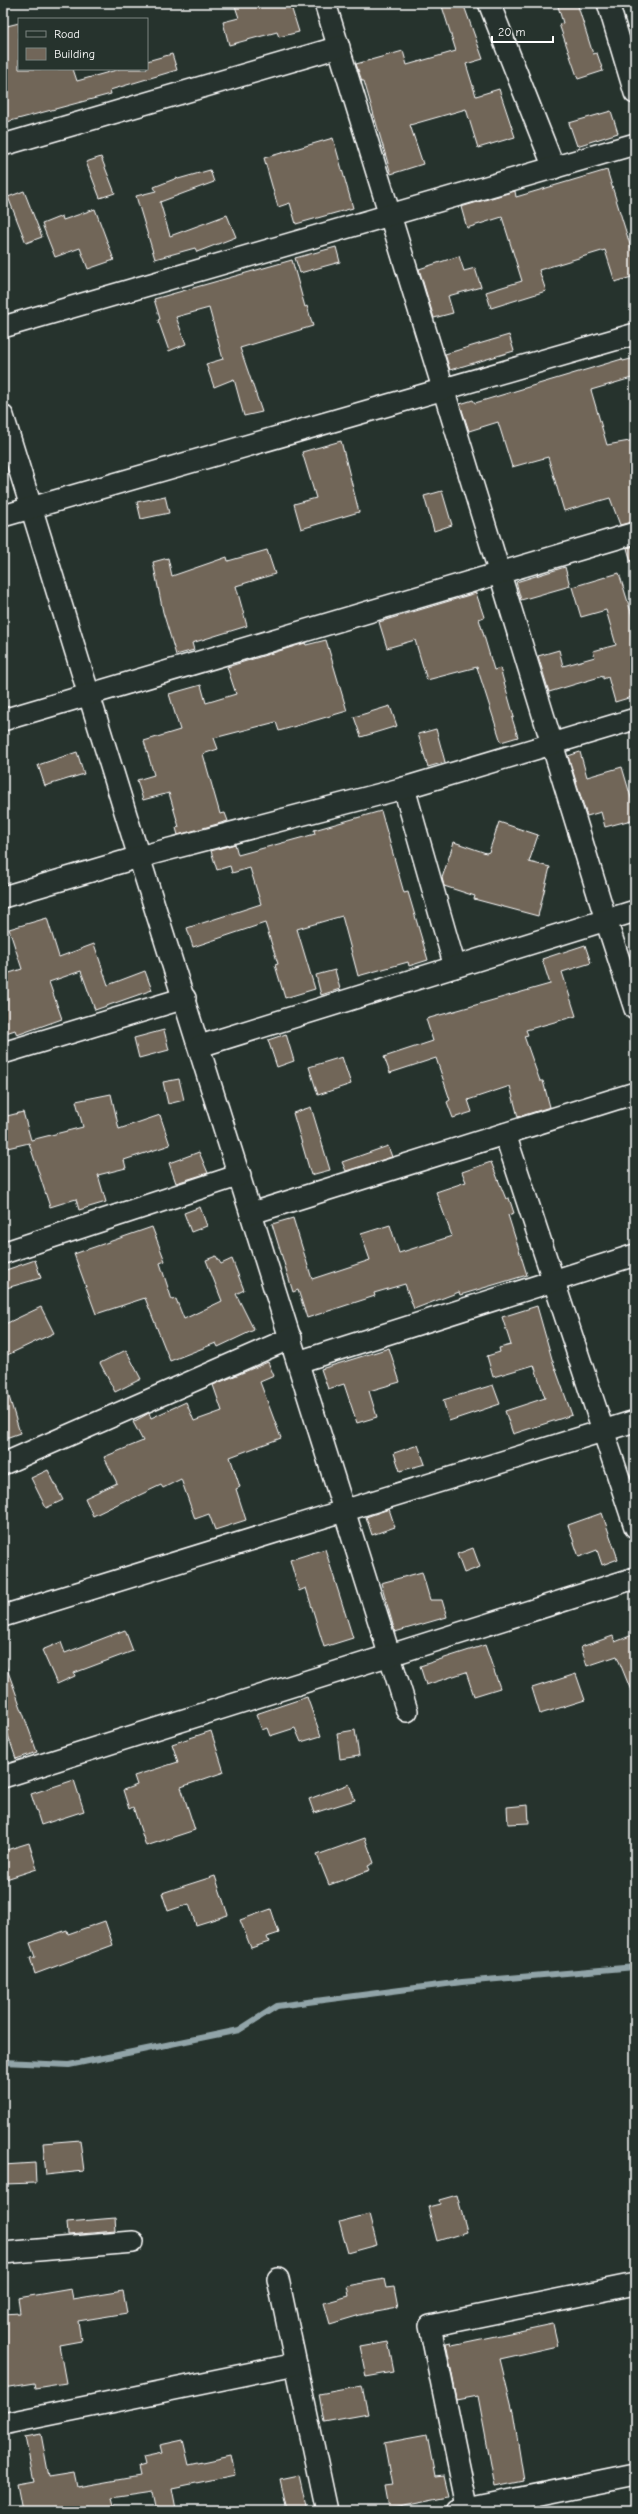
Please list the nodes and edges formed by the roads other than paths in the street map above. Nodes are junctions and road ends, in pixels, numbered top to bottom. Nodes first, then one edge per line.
1 (325, 3) edge
2 (489, 3) edge
3 (608, 3) edge
4 (339, 47) junction
5 (635, 94) edge
6 (635, 144) edge
7 (3, 145) edge
8 (554, 168) junction
9 (390, 215) junction
10 (3, 327) edge
11 (635, 334) edge
12 (443, 389) junction
13 (3, 416) edge
14 (32, 507) junction
15 (3, 516) edge
16 (635, 533) edge
17 (500, 573) junction
18 (90, 695) junction
19 (635, 719) edge
20 (3, 720) edge
21 (552, 744) junction
22 (404, 788) junction
23 (139, 857) junction
24 (3, 897) edge
25 (635, 911) edge
26 (606, 920) junction
27 (454, 967) junction
28 (184, 998) junction
29 (635, 1009) edge
30 (200, 1046) junction
31 (3, 1053) edge
32 (635, 1093) edge
33 (505, 1134) junction
34 (240, 1175) junction
35 (252, 1213) junction
36 (3, 1253) edge
37 (635, 1255) edge
38 (554, 1281) junction
39 (291, 1338) junction
40 (298, 1362) junction
41 (635, 1421) edge
42 (603, 1430) junction
43 (3, 1464) edge
44 (344, 1510) junction
45 (635, 1527) edge
46 (635, 1578) edge
47 (3, 1616) edge
48 (390, 1656) junction
49 (407, 1711) dead end
50 (3, 1777) edge
51 (133, 2242) dead end
52 (3, 2254) edge
53 (278, 2279) dead end
54 (635, 2284) edge
55 (296, 2364) junction
56 (3, 2424) edge
57 (635, 2475) edge
58 (465, 2510) edge
59 (327, 2511) edge

1 - 4 street
2 - 8 street
3 - 5 street
4 - 7 street
4 - 9 street
6 - 8 street
8 - 9 street
9 - 10 street
9 - 12 street
11 - 12 street
12 - 14 street
12 - 17 street
13 - 14 street
14 - 15 street
14 - 18 street
16 - 17 street
17 - 18 street
17 - 21 street
18 - 20 street
18 - 23 street
19 - 21 street
21 - 22 street
21 - 26 street
22 - 23 street
22 - 27 street
23 - 24 street
23 - 28 street
25 - 26 street
26 - 27 street
26 - 29 street
27 - 30 street
28 - 30 street
28 - 31 street
30 - 34 street
32 - 33 street
33 - 35 street
33 - 38 street
34 - 35 street
34 - 36 street
35 - 39 street
37 - 38 street
38 - 40 street
38 - 42 street
39 - 40 street
39 - 43 street
40 - 44 street
41 - 42 street
42 - 44 street
42 - 45 street
44 - 47 street
44 - 48 street
46 - 48 street
48 - 49 street
48 - 50 street
51 - 52 street
53 - 55 street
54 - 58 street
55 - 56 street
55 - 59 street
57 - 58 street

